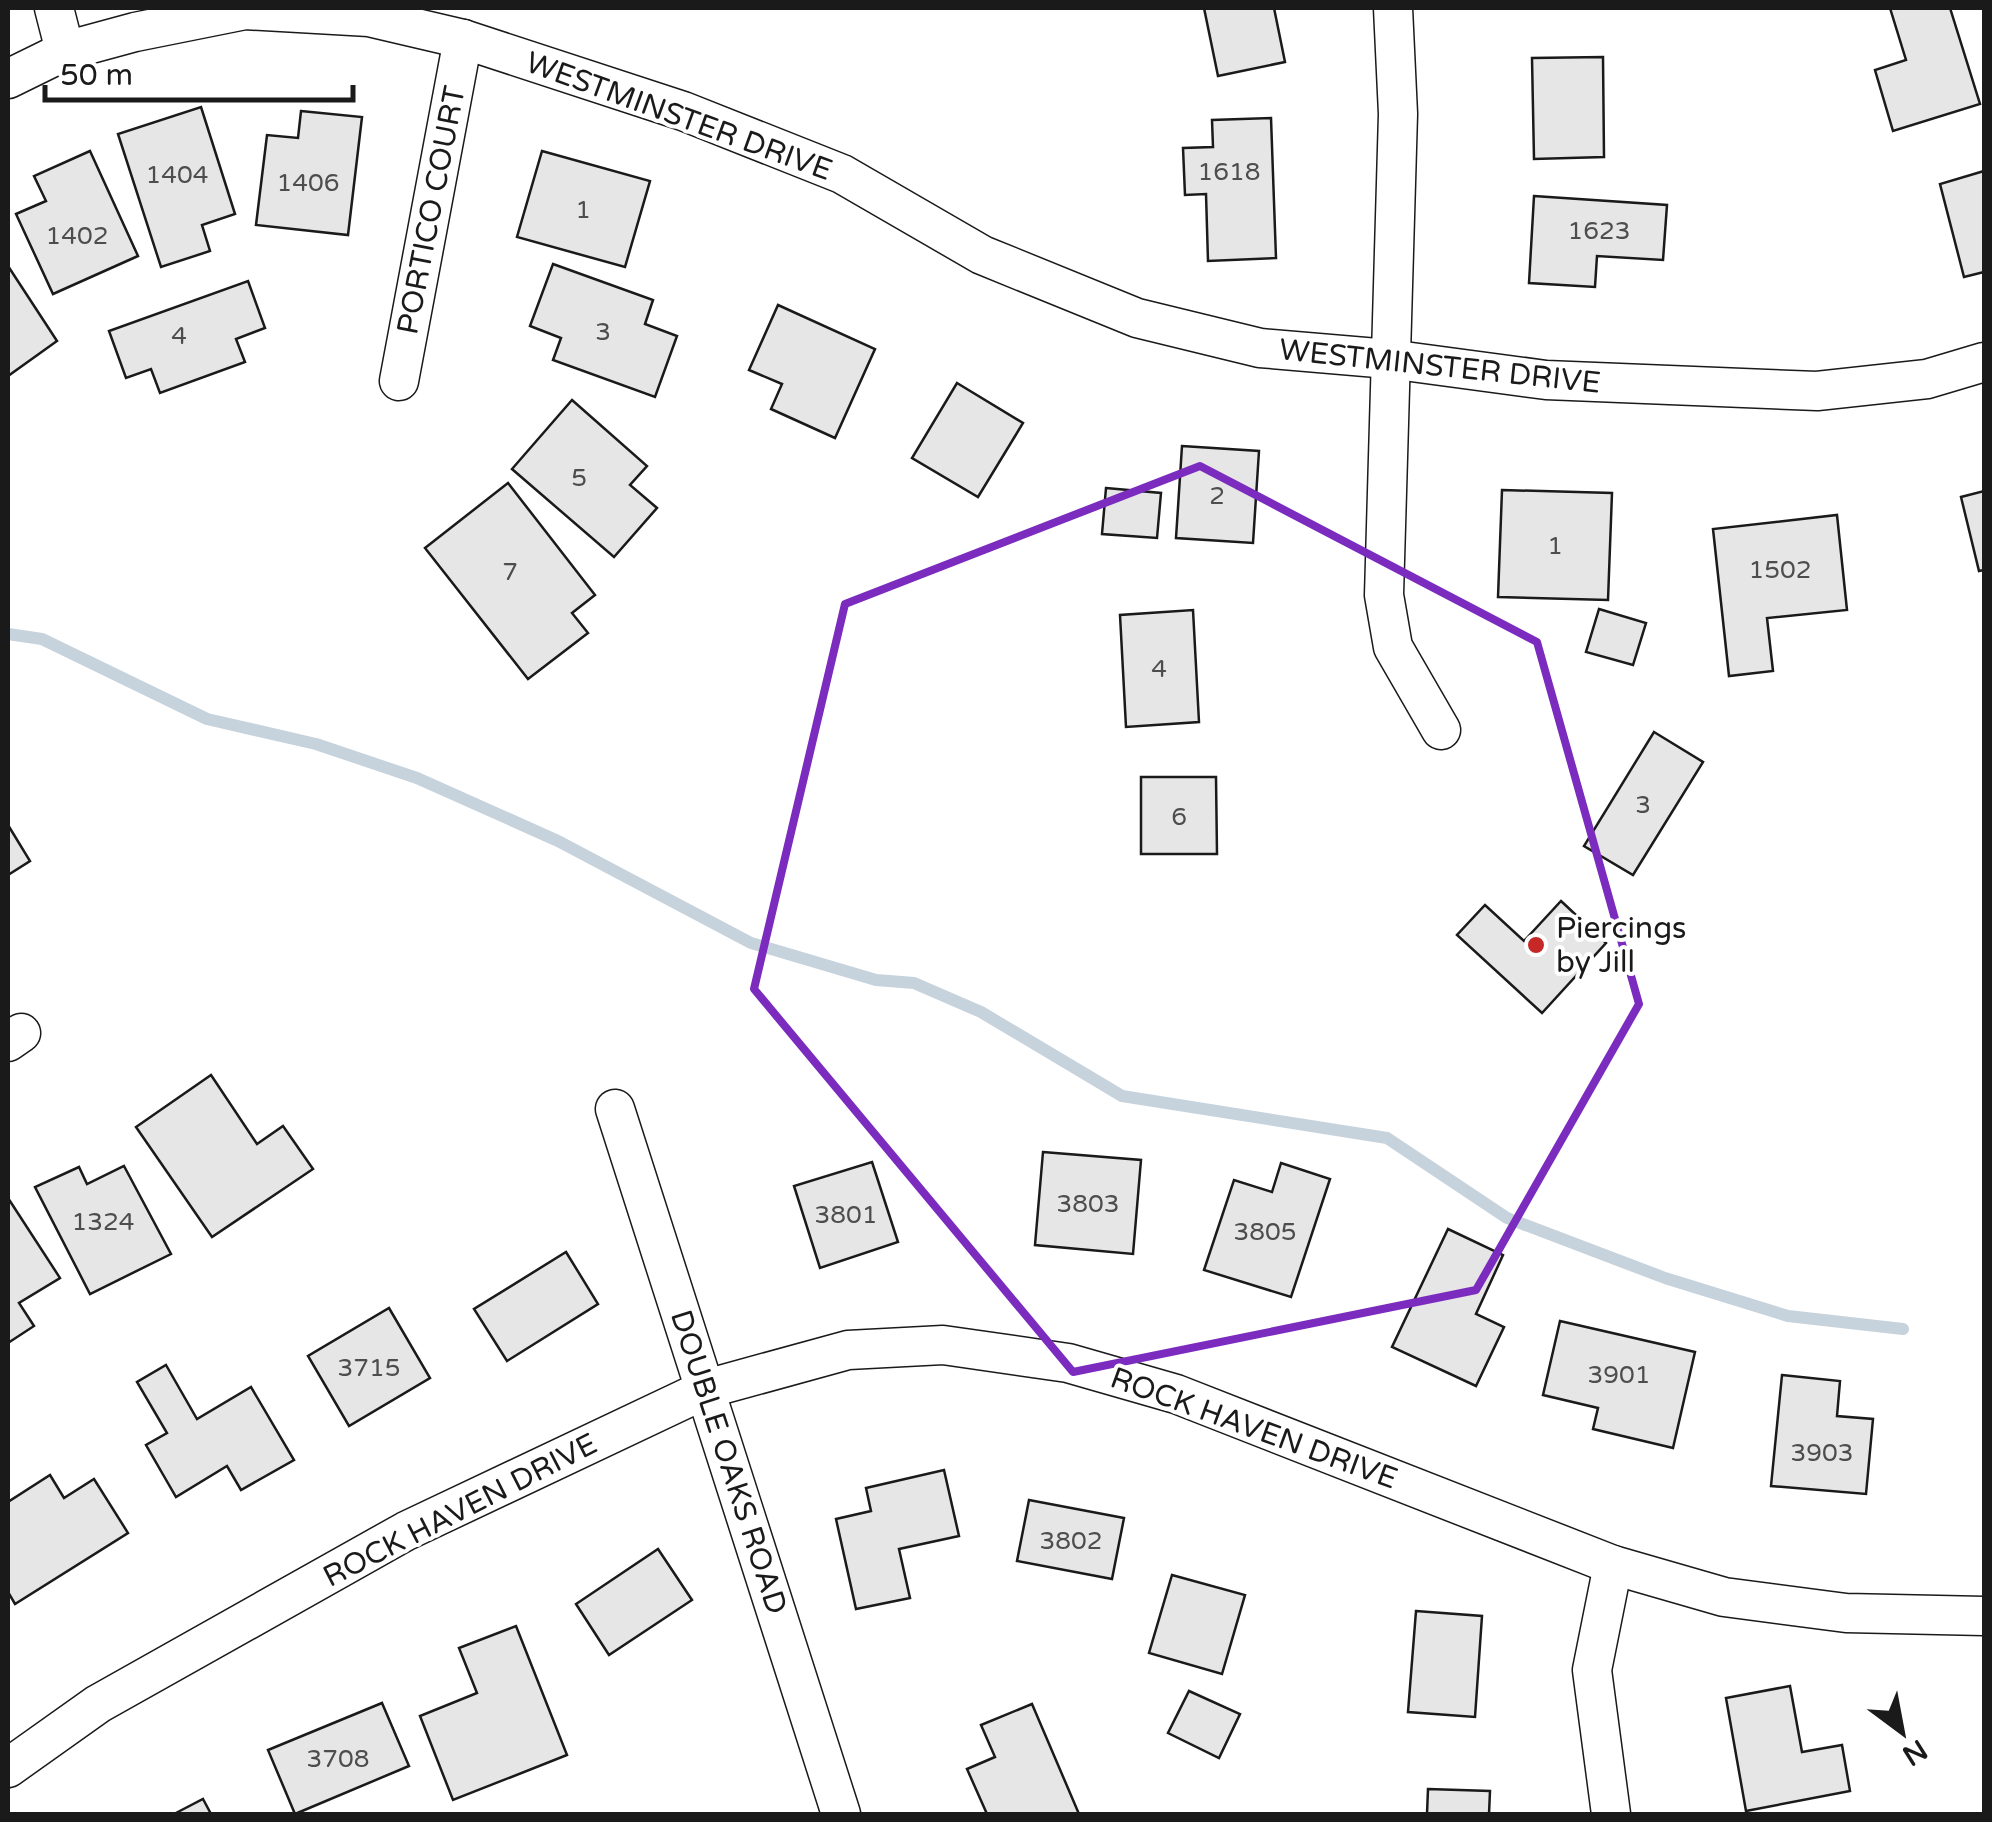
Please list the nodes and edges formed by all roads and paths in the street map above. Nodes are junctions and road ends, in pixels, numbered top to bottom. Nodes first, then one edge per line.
1 (54, 8) edge
2 (1392, 8) edge
3 (463, 39) junction
4 (65, 50) junction
5 (8, 79) edge
6 (1388, 359) junction
7 (1984, 362) edge
8 (399, 382) dead end
9 (1442, 730) dead end
10 (615, 1109) dead end
11 (706, 1389) junction
12 (1613, 1564) junction
13 (1984, 1616) edge
14 (8, 1768) edge
15 (841, 1814) edge
16 (1612, 1814) edge

1 - 4 street
2 - 6 street
3 - 4 street, WESTMINSTER DRIVE
3 - 6 street, WESTMINSTER DRIVE
3 - 8 street, PORTICO COURT
4 - 5 street, WESTMINSTER DRIVE
6 - 7 street, WESTMINSTER DRIVE
6 - 9 street
10 - 11 street, DOUBLE OAKS ROAD
11 - 12 street, ROCK HAVEN DRIVE
11 - 14 street, ROCK HAVEN DRIVE
11 - 15 street, DOUBLE OAKS ROAD
12 - 13 street, ROCK HAVEN DRIVE
12 - 16 street

